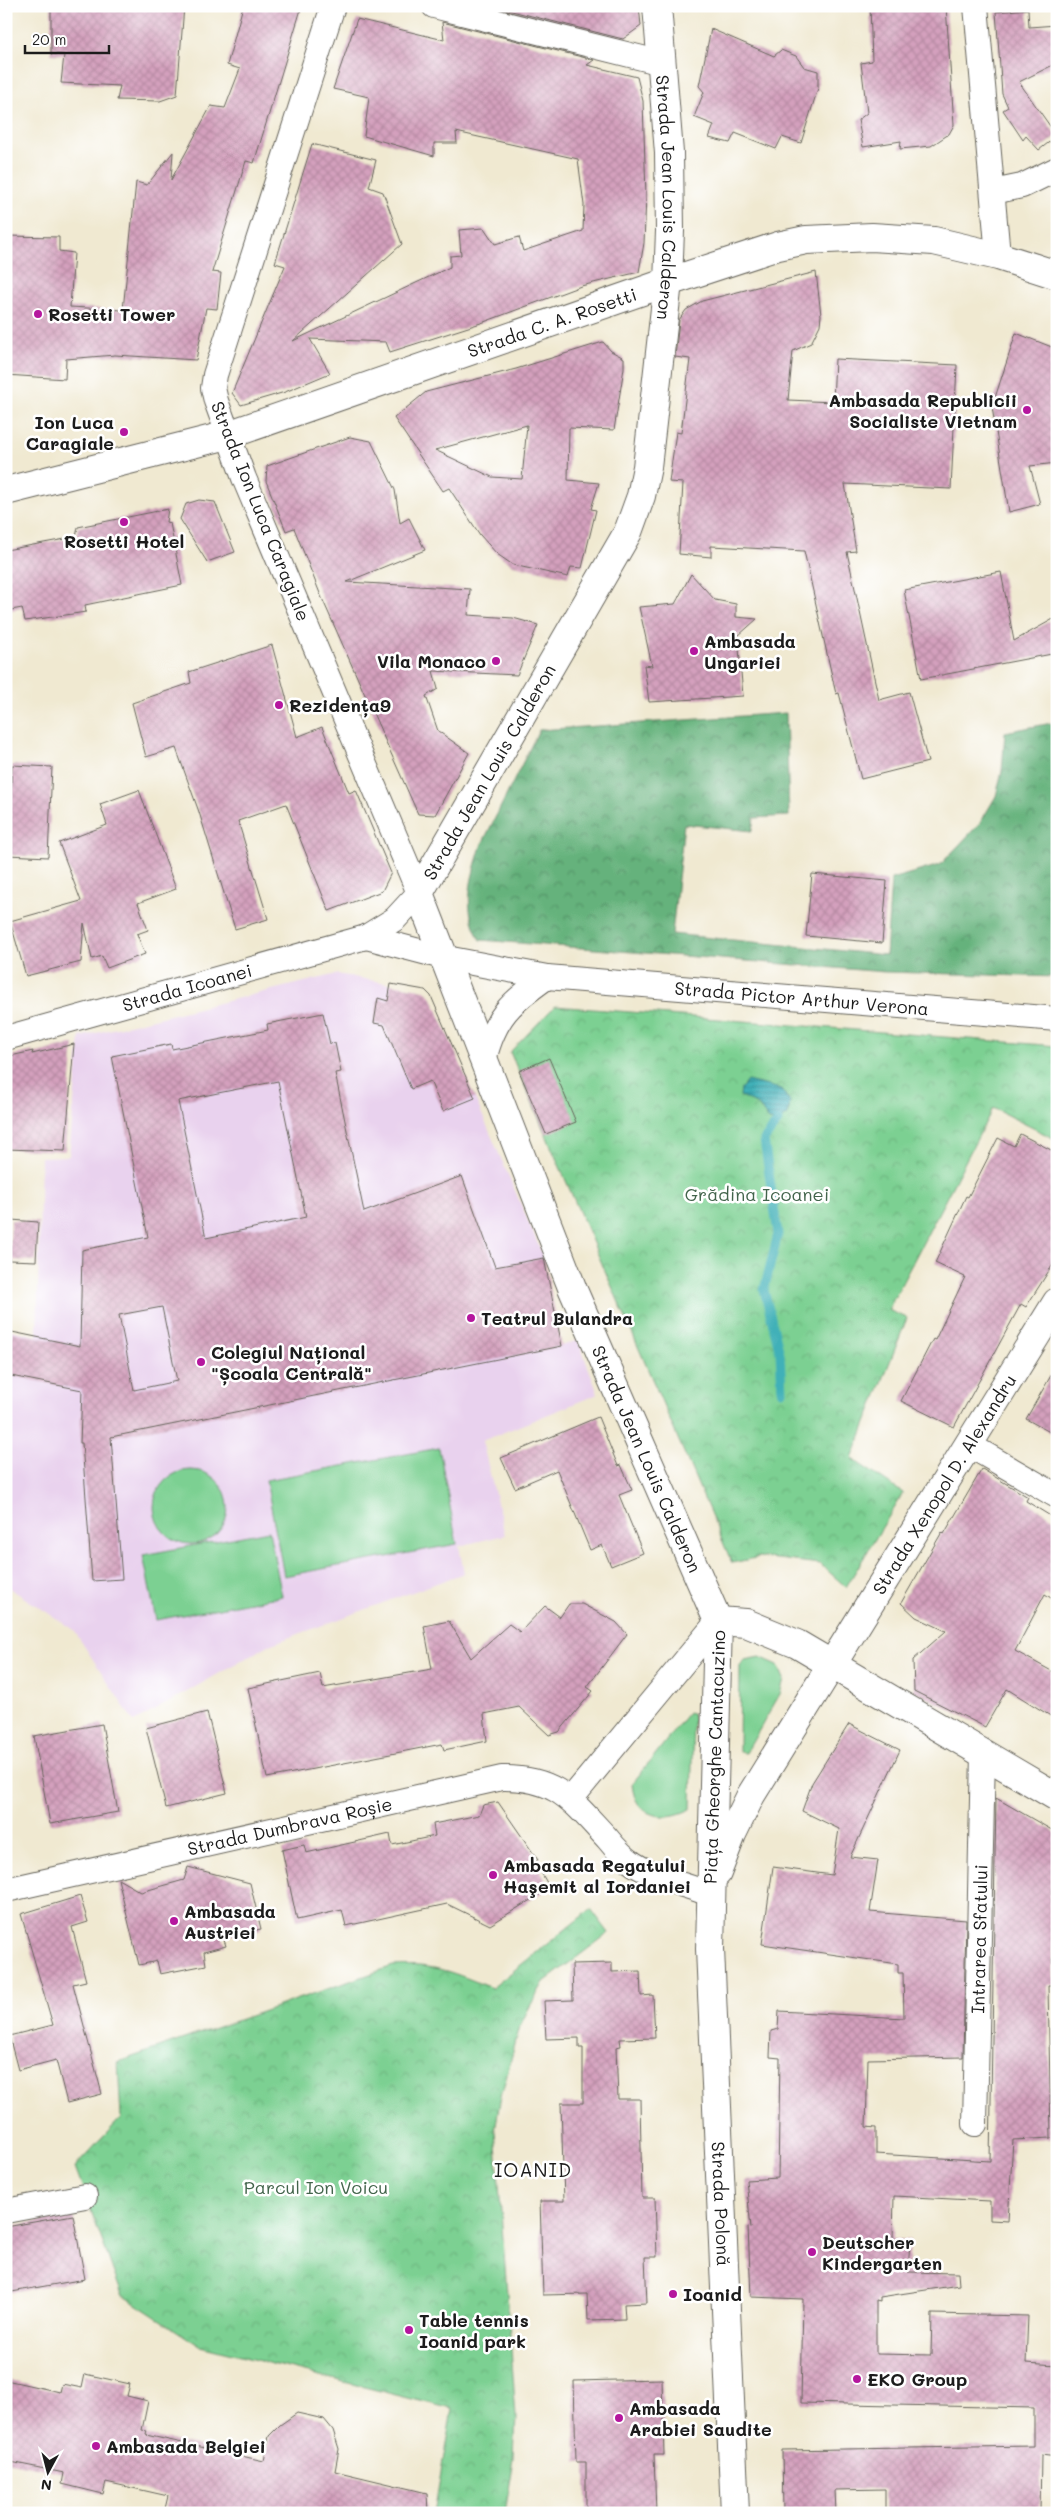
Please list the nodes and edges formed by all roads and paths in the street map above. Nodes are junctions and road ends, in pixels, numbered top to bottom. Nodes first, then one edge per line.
1 (333, 6) edge
2 (434, 6) edge
3 (658, 6) edge
4 (976, 6) edge
5 (662, 63) junction
6 (1057, 169) edge
7 (993, 192) junction
8 (998, 256) junction
9 (1057, 275) edge
10 (668, 282) junction
11 (228, 435) junction
12 (6, 492) edge
13 (419, 893) junction
14 (366, 937) junction
15 (446, 958) junction
16 (547, 977) junction
17 (1057, 1019) edge
18 (6, 1038) edge
19 (484, 1060) junction
20 (1057, 1302) edge
21 (969, 1445) junction
22 (1057, 1496) edge
23 (718, 1621) junction
24 (832, 1665) junction
25 (983, 1753) junction
26 (1057, 1797) edge
27 (571, 1799) junction
28 (6, 1890) edge
29 (710, 1894) junction
30 (975, 2124) dead end
31 (85, 2196) dead end
32 (6, 2211) edge
33 (735, 2513) edge

1 - 11 street, Strada Ion Luca Caragiale
2 - 5 street
3 - 5 street, Strada Jean Louis Calderon
4 - 7 street
5 - 10 street, Strada Jean Louis Calderon
6 - 7 street
7 - 8 street
8 - 9 street, Strada C. A. Rosetti
8 - 10 street, Strada C. A. Rosetti
10 - 11 street, Strada C. A. Rosetti
10 - 13 street, Strada Jean Louis Calderon
11 - 12 street, Strada C. A. Rosetti
11 - 13 street, Strada Ion Luca Caragiale
13 - 14 street, Strada Icoanei
13 - 15 street, Strada Jean Louis Calderon
14 - 15 street
14 - 18 street, Strada Icoanei
15 - 16 street, Strada Pictor Arthur Verona
15 - 19 street, Strada Jean Louis Calderon
16 - 17 street, Strada Pictor Arthur Verona
16 - 19 street
19 - 23 street, Strada Jean Louis Calderon
20 - 21 street, Strada Xenopol D. Alexandru
21 - 22 street
21 - 24 street, Strada Xenopol D. Alexandru
23 - 24 street, Piața Gheorghe Cantacuzino
23 - 27 street, Piața Gheorghe Cantacuzino
23 - 29 street, Piața Gheorghe Cantacuzino
24 - 25 street
24 - 29 street, Piața Gheorghe Cantacuzino
25 - 26 street
25 - 30 street, Intrarea Sfatului
27 - 28 street, Strada Dumbrava Roșie
27 - 29 street, Piața Gheorghe Cantacuzino
29 - 33 street, Strada Polonă
31 - 32 street

